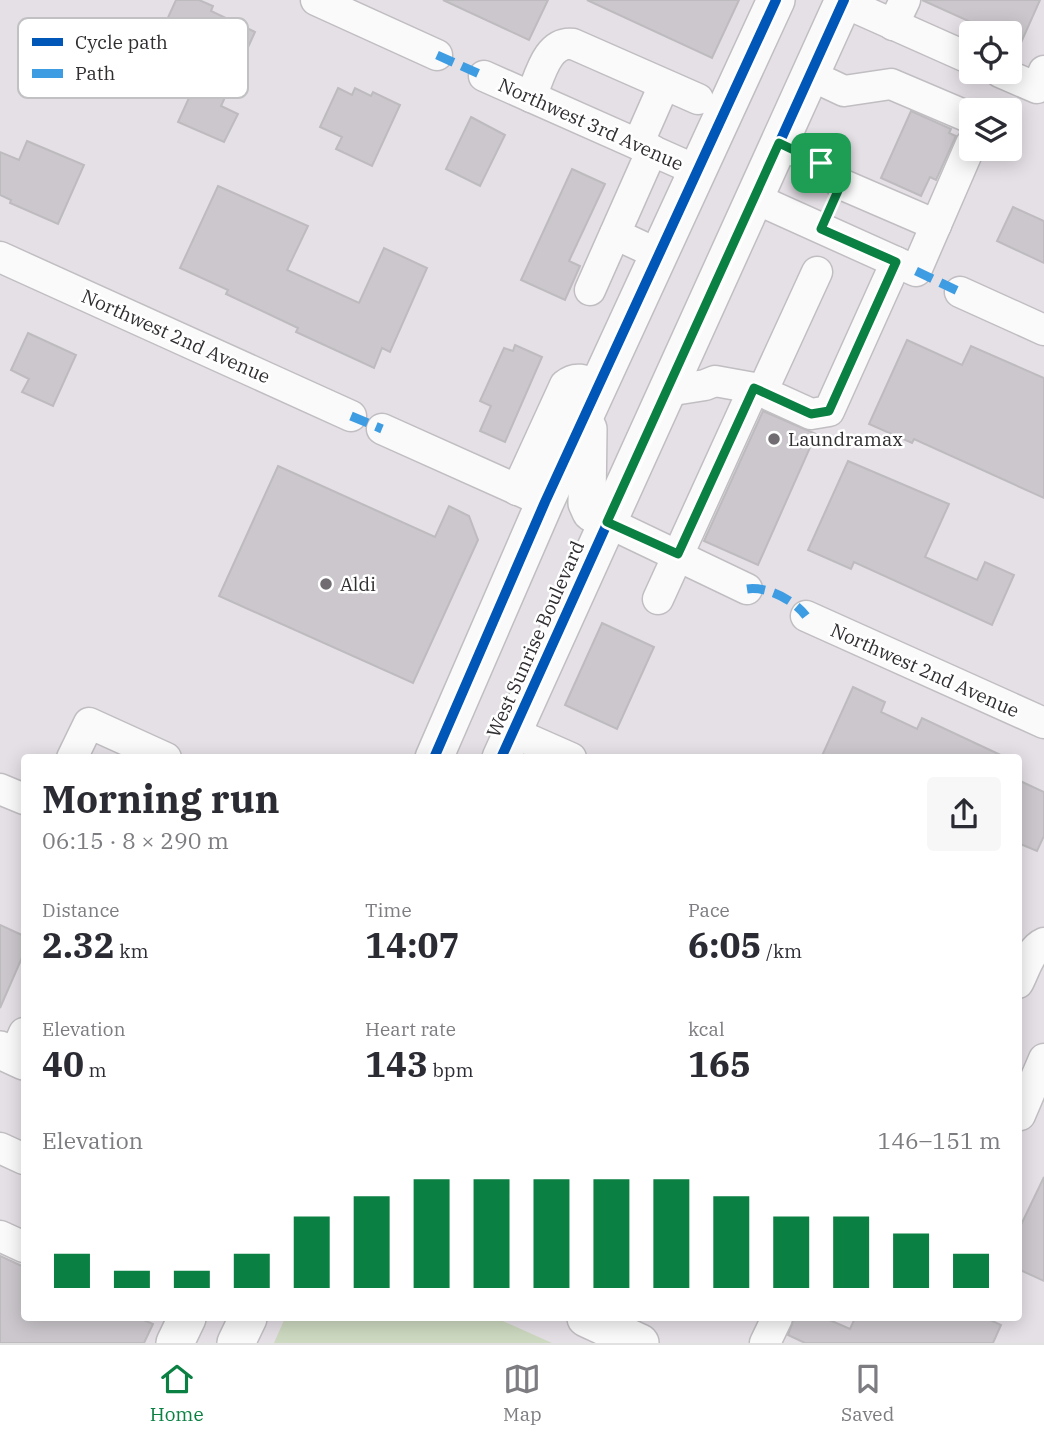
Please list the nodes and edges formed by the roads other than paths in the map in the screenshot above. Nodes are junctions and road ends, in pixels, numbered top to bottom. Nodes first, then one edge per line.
1 (316, 0) edge
2 (776, 0) edge
3 (843, 1) edge
4 (899, 13) edge
5 (959, 51) edge
6 (437, 55) dead end
7 (1044, 71) edge
8 (810, 75) junction
9 (484, 76) dead end
10 (1022, 82) edge
11 (664, 85) junction
12 (531, 97) junction
13 (698, 99) dead end
14 (959, 113) edge
15 (779, 143) junction
16 (645, 147) junction
17 (964, 161) edge
18 (698, 171) junction
19 (841, 184) junction
20 (754, 198) junction
21 (936, 225) junction
22 (821, 229) junction
23 (615, 234) junction
24 (660, 254) junction
25 (0, 257) edge
26 (906, 267) junction
27 (817, 272) dead end
28 (590, 290) dead end
29 (960, 292) dead end
30 (1044, 330) edge
31 (758, 390) junction
32 (667, 391) junction
33 (594, 399) junction
34 (351, 416) dead end
35 (382, 429) dead end
36 (531, 496) junction
37 (607, 522) junction
38 (678, 554) junction
39 (747, 589) dead end
40 (657, 599) dead end
41 (806, 617) dead end
42 (1044, 723) edge
43 (507, 745) edge
44 (74, 754) edge
45 (148, 754) edge
46 (435, 754) edge
47 (551, 754) edge
48 (0, 789) edge
49 (21, 798) edge
50 (1044, 943) edge
51 (1022, 975) edge
52 (1044, 1059) edge
53 (1028, 1118) edge
54 (0, 1148) edge
55 (21, 1158) edge
56 (0, 1236) edge
57 (21, 1246) edge
58 (186, 1321) edge
59 (247, 1321) edge
60 (592, 1321) edge
61 (776, 1321) edge
62 (175, 1343) edge
63 (236, 1343) edge
64 (640, 1343) edge
65 (765, 1343) edge

1 - 6 street
2 - 18 main road
3 - 4 street
3 - 8 main road, West Sunrise Boulevard
4 - 5 street
7 - 10 street
8 - 14 street
8 - 15 main road, West Sunrise Boulevard
9 - 12 street, Northwest 3rd Avenue
11 - 12 street
11 - 13 street
11 - 16 street
12 - 16 street, Northwest 3rd Avenue
15 - 19 street
15 - 20 main road, West Sunrise Boulevard
16 - 18 street, Northwest 3rd Avenue
16 - 23 street
17 - 21 street
18 - 24 main road
19 - 21 street
19 - 22 street
20 - 22 street
20 - 32 main road, West Sunrise Boulevard
21 - 26 street
22 - 26 street
23 - 24 street
23 - 28 street
24 - 33 main road
25 - 34 street, Northwest 2nd Avenue
26 - 31 street
27 - 31 street
29 - 30 street
31 - 32 street
31 - 38 street
32 - 37 main road, West Sunrise Boulevard
33 - 36 main road
33 - 37 main road
35 - 36 street
36 - 46 main road
37 - 38 street
37 - 43 main road, West Sunrise Boulevard
38 - 39 street
38 - 40 street
41 - 42 street, Northwest 2nd Avenue
43 - 47 street
44 - 45 street
48 - 49 street
50 - 51 street
52 - 53 street
54 - 55 street
56 - 57 street
58 - 62 main road
59 - 63 main road
60 - 64 main road
61 - 65 street

